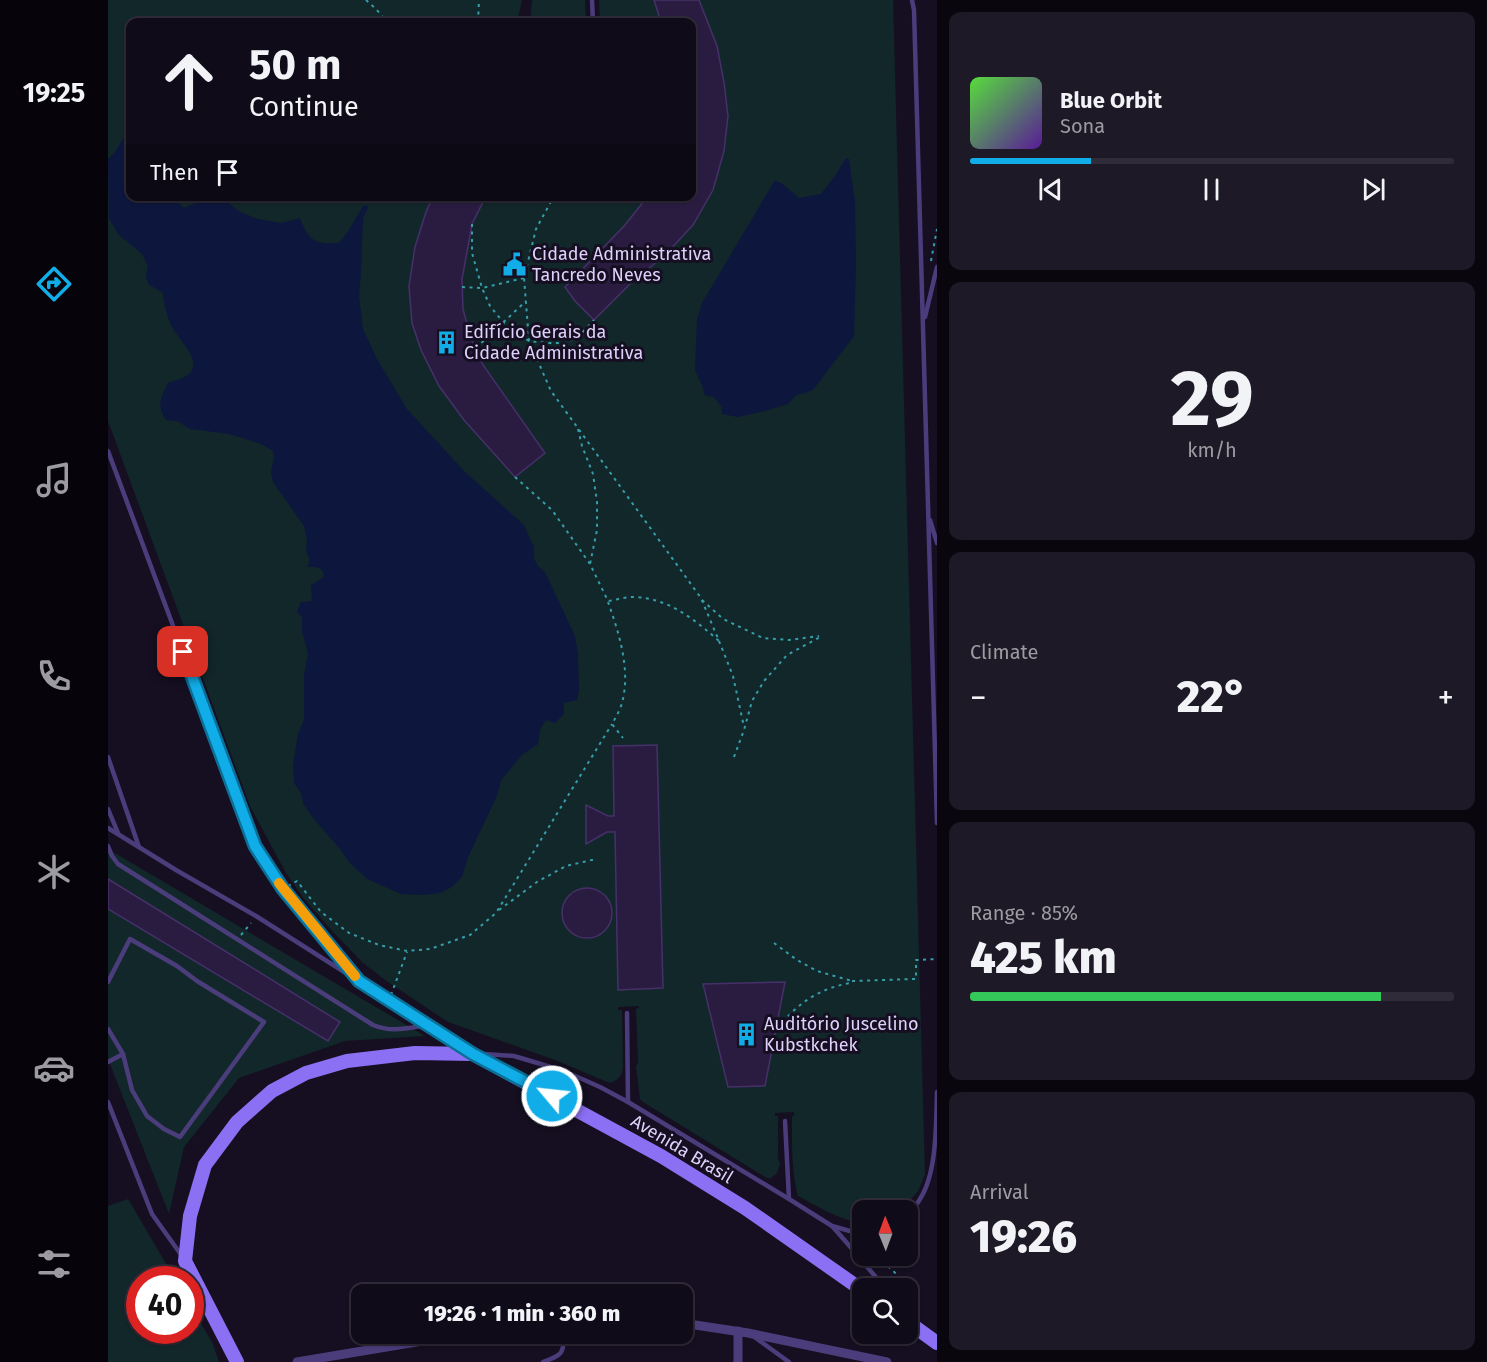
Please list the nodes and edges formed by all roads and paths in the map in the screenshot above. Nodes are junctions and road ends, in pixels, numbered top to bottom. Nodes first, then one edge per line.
1 (366, 0) edge
2 (479, 0) edge
3 (592, 0) edge
4 (912, 0) edge
5 (384, 18) edge
6 (478, 18) edge
7 (593, 18) edge
8 (551, 201) edge
9 (472, 224) dead end
10 (936, 229) edge
11 (930, 264) dead end
12 (936, 267) edge
13 (524, 278) junction
14 (462, 287) dead end
15 (482, 288) junction
16 (526, 301) junction
17 (594, 320) dead end
18 (502, 322) junction
19 (924, 324) junction
20 (529, 341) junction
21 (476, 348) dead end
22 (578, 428) junction
23 (108, 451) edge
24 (515, 477) dead end
25 (928, 512) junction
26 (936, 543) edge
27 (590, 564) junction
28 (701, 598) junction
29 (608, 601) junction
30 (719, 641) junction
31 (612, 724) junction
32 (744, 730) junction
33 (623, 738) dead end
34 (108, 757) edge
35 (734, 757) dead end
36 (108, 809) edge
37 (936, 823) edge
38 (108, 828) edge
39 (118, 833) junction
40 (108, 846) edge
41 (139, 847) junction
42 (596, 859) dead end
43 (283, 889) junction
44 (496, 913) junction
45 (256, 916) junction
46 (238, 939) junction
47 (774, 943) dead end
48 (407, 951) junction
49 (936, 959) edge
50 (359, 981) junction
51 (852, 981) junction
52 (108, 982) edge
53 (389, 1000) junction
54 (627, 1013) dead end
55 (783, 1022) dead end
56 (428, 1025) junction
57 (108, 1030) edge
58 (123, 1054) junction
59 (473, 1054) junction
60 (108, 1062) edge
61 (936, 1092) edge
62 (108, 1102) edge
63 (628, 1102) junction
64 (785, 1121) dead end
65 (789, 1199) junction
66 (918, 1202) edge
67 (832, 1226) junction
68 (852, 1232) edge
69 (185, 1261) junction
70 (889, 1266) edge
71 (877, 1278) edge
72 (901, 1278) edge
73 (852, 1283) edge
74 (693, 1325) edge
75 (918, 1330) edge
76 (738, 1331) junction
77 (748, 1333) junction
78 (936, 1343) edge
79 (404, 1344) edge
80 (563, 1344) edge
81 (237, 1362) edge
82 (297, 1362) edge
83 (543, 1362) edge
84 (738, 1362) edge
85 (789, 1362) edge
86 (886, 1362) edge

1 - 5 path
2 - 6 path
3 - 7 lane
4 - 19 lane
8 - 13 path
9 - 15 path
10 - 11 path
12 - 19 lane
13 - 15 path
13 - 16 path
14 - 15 path
15 - 18 path
16 - 18 path
16 - 20 path
17 - 20 path
18 - 20 path
18 - 21 path
19 - 25 lane
20 - 22 path
22 - 27 path
22 - 28 path
23 - 43 lane
24 - 27 path
25 - 26 lane
25 - 37 lane
27 - 29 path
28 - 30 path
28 - 32 path
29 - 30 path
29 - 31 path
30 - 32 path
31 - 33 path
31 - 44 path
32 - 35 path
34 - 41 lane
36 - 39 lane
38 - 39 lane
39 - 41 lane
40 - 46 lane
41 - 45 lane
42 - 44 path
43 - 48 path
43 - 50 lane
44 - 48 path
45 - 46 path
45 - 50 lane
46 - 56 lane
47 - 51 path
48 - 53 path
49 - 51 path
50 - 53 lane
51 - 55 path
52 - 58 lane
53 - 56 lane
54 - 63 lane
56 - 59 lane
57 - 58 lane
58 - 60 lane
59 - 63 lane
59 - 69 street
59 - 73 street, Avenida Brasil
61 - 66 lane
62 - 69 lane
63 - 65 lane
64 - 65 lane
65 - 67 lane
67 - 68 lane
67 - 71 lane
69 - 81 street
70 - 72 path
74 - 76 street
75 - 78 street
76 - 77 street
76 - 84 street
77 - 85 lane
77 - 86 street
79 - 82 street
80 - 83 lane

